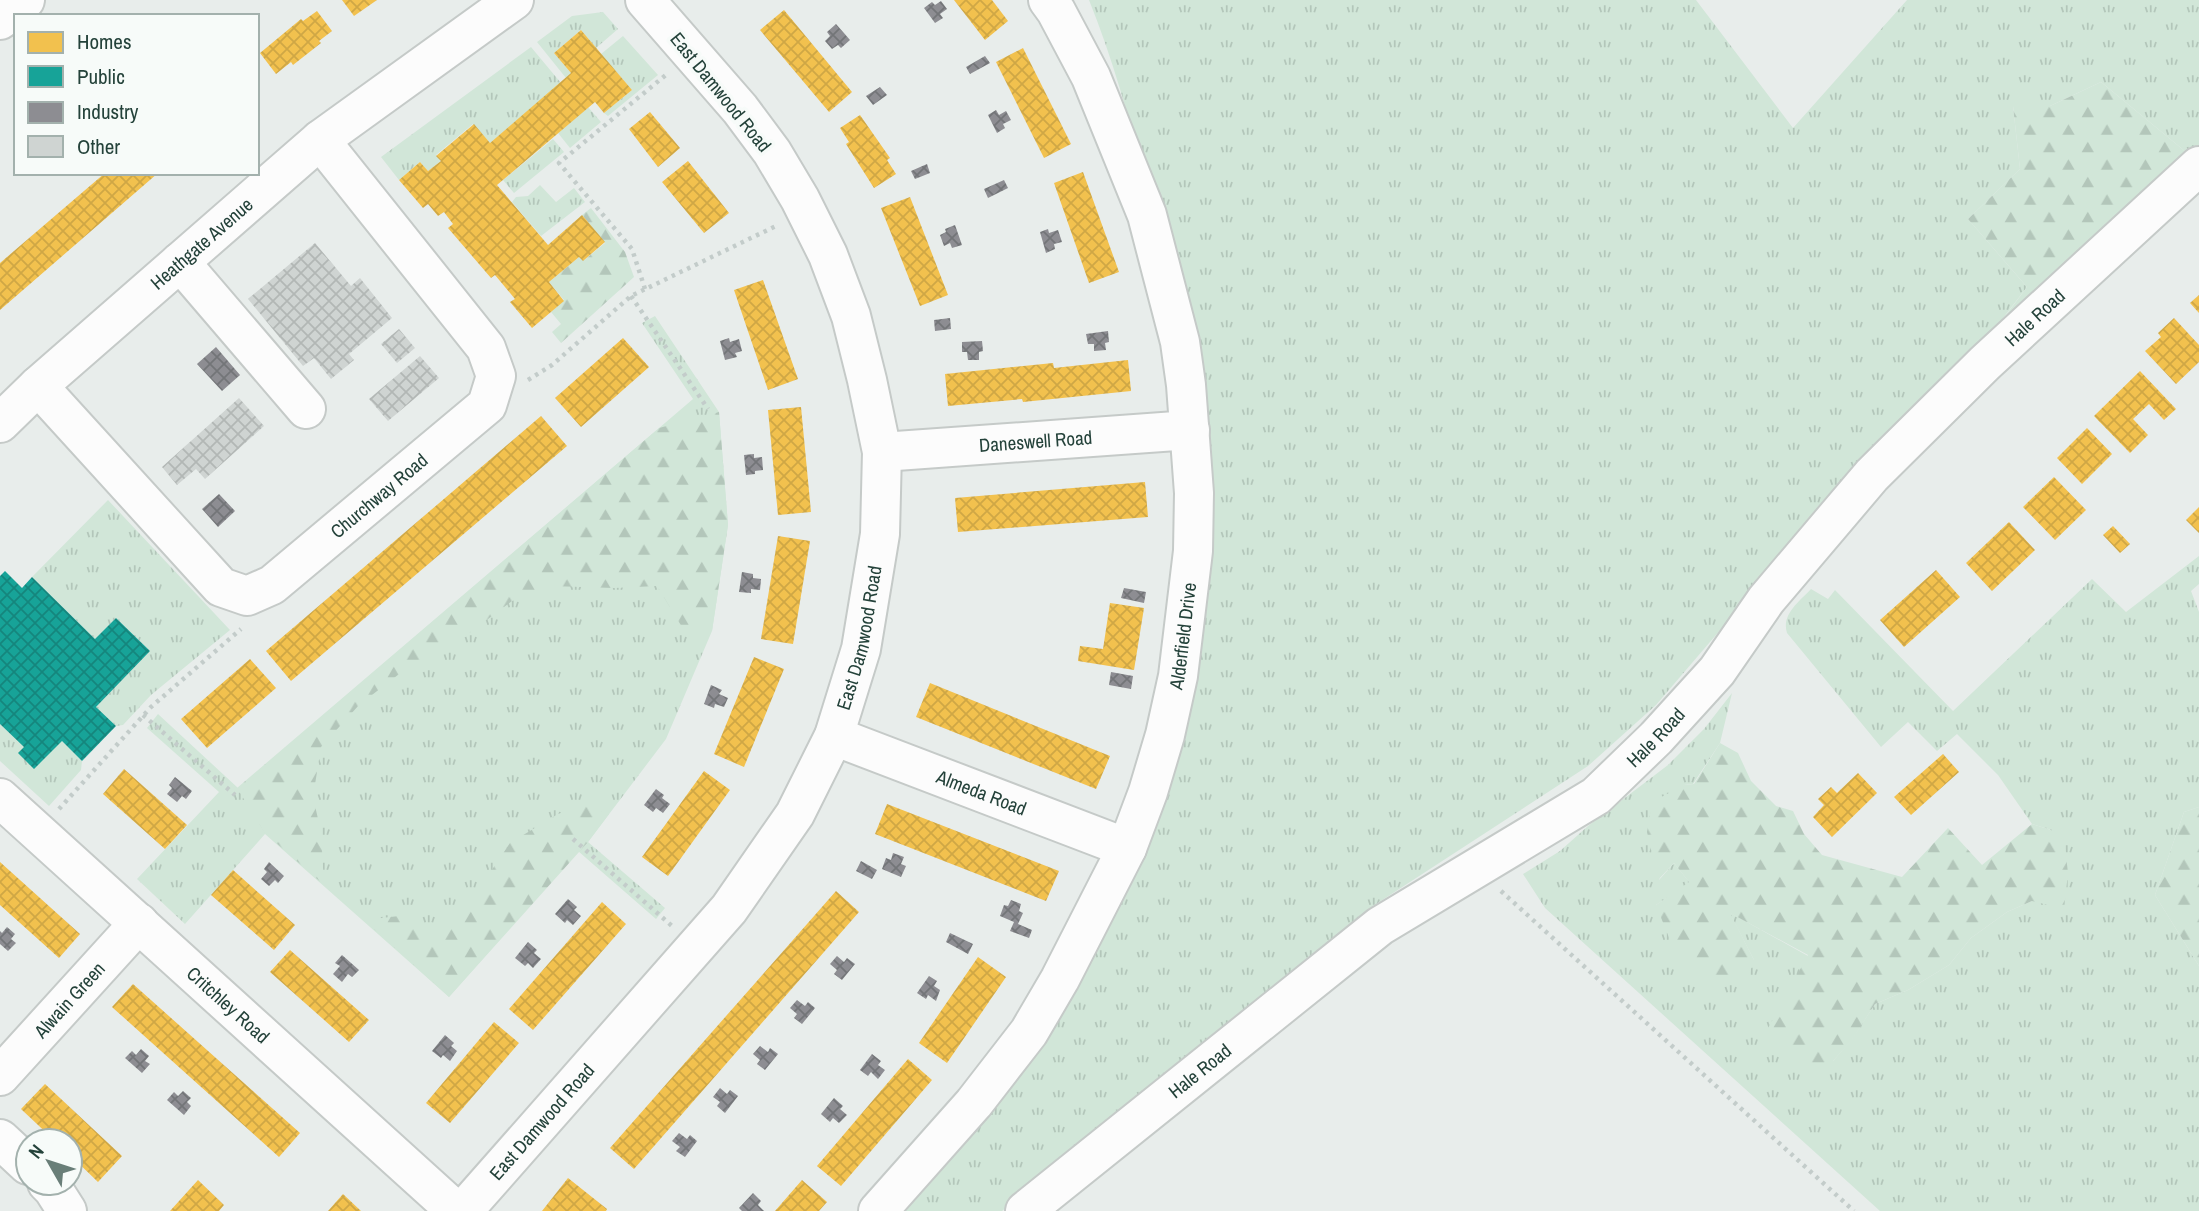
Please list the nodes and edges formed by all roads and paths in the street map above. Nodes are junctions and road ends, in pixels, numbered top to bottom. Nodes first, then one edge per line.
1 (25, 0) edge
2 (514, 0) edge
3 (645, 0) edge
4 (1048, 0) edge
5 (0, 20) edge
6 (692, 53) junction
7 (320, 140) junction
8 (2199, 166) edge
9 (807, 211) junction
10 (180, 262) junction
11 (645, 289) junction
12 (631, 296) junction
13 (37, 386) junction
14 (486, 405) junction
15 (306, 409) dead end
16 (708, 409) dead end
17 (0, 423) edge
18 (1190, 430) junction
19 (882, 452) junction
20 (272, 585) junction
21 (143, 715) junction
22 (834, 736) junction
23 (235, 795) dead end
24 (0, 798) edge
25 (38, 833) junction
26 (573, 839) dead end
27 (1127, 848) junction
28 (1477, 869) junction
29 (139, 923) junction
30 (696, 947) junction
31 (0, 1076) edge
32 (0, 1139) edge
33 (14, 1152) edge
34 (456, 1211) edge
35 (463, 1211) edge
36 (878, 1211) edge
37 (1025, 1211) edge
38 (1854, 1211) edge

1 - 5 street
2 - 7 street, Heathgate Avenue
3 - 6 street, East Damwood Road
4 - 18 street, Alderfield Drive
6 - 9 street, East Damwood Road
6 - 11 path
7 - 10 street, Heathgate Avenue
7 - 14 street
8 - 28 street, Hale Road
9 - 11 path
9 - 19 street, East Damwood Road
10 - 13 street, Heathgate Avenue
10 - 15 street
11 - 12 path
12 - 14 path
12 - 16 path
13 - 17 street, Heathgate Avenue
13 - 20 street, Churchway Road
14 - 20 street, Churchway Road
18 - 19 street, Daneswell Road
18 - 27 street, Alderfield Drive
19 - 22 street, East Damwood Road
20 - 21 path
21 - 23 path
21 - 25 path
22 - 27 street, Almeda Road
22 - 30 street, East Damwood Road
24 - 25 street, Critchley Road
25 - 29 street, Critchley Road
26 - 30 path
27 - 36 street, Alderfield Drive
28 - 37 street, Hale Road
28 - 38 path
29 - 31 street, Alwain Green
29 - 34 street, Critchley Road
30 - 35 street, East Damwood Road
32 - 33 street

